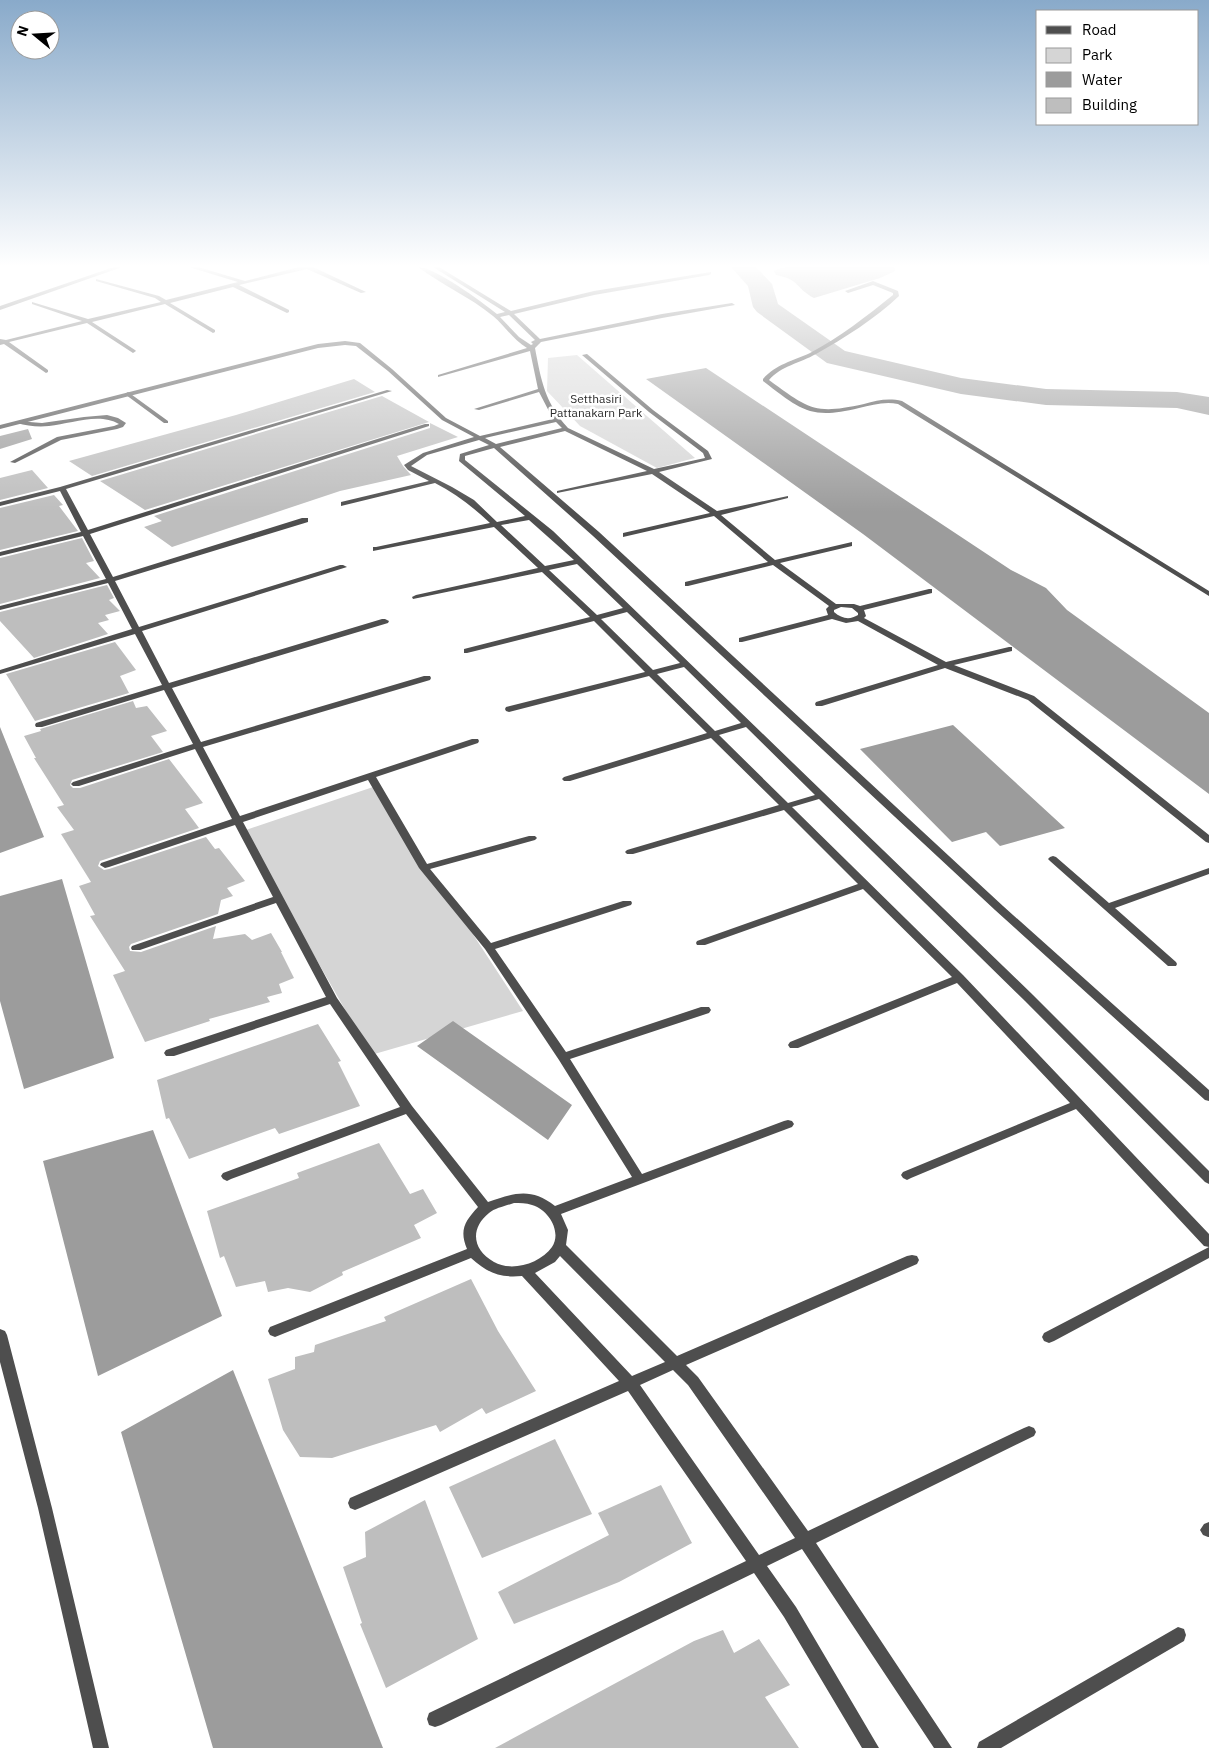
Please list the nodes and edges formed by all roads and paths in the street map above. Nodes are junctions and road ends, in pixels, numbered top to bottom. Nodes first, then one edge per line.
1 (532, 348) edge
2 (13, 349) edge
3 (129, 349) edge
4 (308, 349) edge
5 (364, 349) edge
6 (530, 349) edge
7 (821, 349) edge
8 (133, 351) dead end
9 (585, 355) dead end
10 (46, 371) dead end
11 (440, 376) dead end
12 (389, 390) dead end
13 (540, 390) junction
14 (128, 394) junction
15 (477, 409) dead end
16 (557, 420) junction
17 (19, 422) junction
18 (166, 422) dead end
19 (427, 425) dead end
20 (0, 426) edge
21 (566, 429) junction
22 (478, 438) junction
23 (495, 446) junction
24 (13, 462) dead end
25 (654, 471) junction
26 (436, 482) junction
27 (62, 488) junction
28 (559, 492) dead end
29 (786, 497) dead end
30 (0, 504) edge
31 (344, 504) dead end
32 (716, 514) junction
33 (531, 517) junction
34 (305, 520) dead end
35 (497, 524) junction
36 (85, 533) junction
37 (626, 535) dead end
38 (850, 544) dead end
39 (376, 549) dead end
40 (0, 554) edge
41 (579, 561) junction
42 (773, 562) junction
43 (343, 567) dead end
44 (543, 569) junction
45 (110, 580) junction
46 (688, 584) dead end
47 (929, 591) dead end
48 (1209, 594) edge
49 (416, 596) dead end
50 (834, 606) junction
51 (0, 608) edge
52 (859, 609) junction
53 (630, 610) junction
54 (832, 616) junction
55 (596, 618) junction
56 (858, 618) junction
57 (385, 621) dead end
58 (136, 632) junction
59 (742, 640) dead end
60 (1009, 650) dead end
61 (467, 651) dead end
62 (686, 664) junction
63 (945, 666) junction
64 (1, 672) edge
65 (651, 674) junction
66 (426, 678) dead end
67 (166, 688) junction
68 (819, 704) dead end
69 (509, 709) dead end
70 (746, 724) junction
71 (39, 725) dead end
72 (715, 734) junction
73 (475, 741) dead end
74 (199, 745) junction
75 (371, 777) junction
76 (567, 779) dead end
77 (76, 784) dead end
78 (820, 796) junction
79 (785, 807) junction
80 (238, 822) junction
81 (532, 838) dead end
82 (1209, 840) edge
83 (630, 852) dead end
84 (1053, 859) dead end
85 (105, 866) dead end
86 (424, 868) junction
87 (1209, 871) edge
88 (865, 885) junction
89 (277, 899) junction
90 (627, 904) dead end
91 (1108, 907) junction
92 (701, 943) dead end
93 (489, 947) junction
94 (136, 948) dead end
95 (1172, 964) dead end
96 (959, 978) junction
97 (332, 999) junction
98 (705, 1010) dead end
99 (794, 1045) dead end
100 (170, 1053) dead end
101 (563, 1057) junction
102 (1209, 1097) edge
103 (1078, 1104) junction
104 (408, 1109) junction
105 (788, 1124) dead end
106 (907, 1175) dead end
107 (227, 1176) dead end
108 (1209, 1179) edge
109 (640, 1180) junction
110 (485, 1207) junction
111 (553, 1212) junction
112 (1209, 1242) edge
113 (559, 1246) junction
114 (472, 1252) junction
115 (1209, 1252) edge
116 (912, 1260) dead end
117 (525, 1271) junction
118 (275, 1331) dead end
119 (0, 1335) edge
120 (1049, 1337) dead end
121 (676, 1363) junction
122 (631, 1384) junction
123 (1029, 1432) dead end
124 (355, 1503) dead end
125 (805, 1540) junction
126 (756, 1564) junction
127 (1178, 1635) dead end
128 (435, 1719) dead end
129 (101, 1748) edge
130 (871, 1748) edge
131 (944, 1748) edge
132 (985, 1748) edge

1 - 13 street
2 - 10 street
3 - 8 street
4 - 14 street
5 - 22 street
6 - 11 street
7 - 48 street
9 - 25 street
12 - 27 street
13 - 15 street
13 - 16 street
14 - 17 street
14 - 18 street
16 - 21 street
16 - 22 street
17 - 20 street
17 - 24 street
19 - 36 street
21 - 23 street
21 - 25 street
22 - 23 street
22 - 26 street
23 - 33 street
23 - 102 street
25 - 28 street
25 - 32 street
26 - 31 street
26 - 35 street
27 - 30 street
27 - 36 street
29 - 32 street
32 - 37 street
32 - 42 street
33 - 35 street
33 - 41 street
34 - 45 street
35 - 39 street
35 - 44 street
36 - 40 street
36 - 45 street
38 - 42 street
41 - 44 street
41 - 53 street
42 - 46 street
42 - 50 street
43 - 58 street
44 - 49 street
44 - 55 street
45 - 51 street
45 - 58 street
47 - 52 street
50 - 52 street
50 - 54 street
52 - 56 street
53 - 55 street
53 - 62 street
54 - 56 street
54 - 59 street
55 - 61 street
55 - 65 street
56 - 63 street
57 - 67 street
58 - 64 street
58 - 67 street
60 - 63 street
62 - 65 street
62 - 70 street
63 - 68 street
63 - 82 street
65 - 69 street
65 - 72 street
66 - 74 street
67 - 71 street
67 - 74 street
70 - 72 street
70 - 78 street
72 - 76 street
72 - 79 street
73 - 75 street
74 - 77 street
74 - 80 street
75 - 80 street
75 - 86 street
78 - 79 street
78 - 108 street
79 - 83 street
79 - 88 street
80 - 85 street
80 - 89 street
81 - 86 street
84 - 91 street
86 - 93 street
87 - 91 street
88 - 92 street
88 - 96 street
89 - 94 street
89 - 97 street
90 - 93 street
91 - 95 street
93 - 101 street
96 - 99 street
96 - 103 street
97 - 100 street
97 - 104 street
98 - 101 street
101 - 109 street
103 - 106 street
103 - 112 street
104 - 107 street
104 - 110 street
105 - 109 street
109 - 111 street
110 - 111 street
110 - 114 street
111 - 113 street
113 - 117 street
113 - 121 street
114 - 117 street
114 - 118 street
115 - 120 street
116 - 121 street
117 - 122 street
119 - 129 street
121 - 122 street
121 - 125 street
122 - 124 street
122 - 126 street
123 - 125 street
125 - 126 street
125 - 131 street
126 - 128 street
126 - 130 street
127 - 132 street

